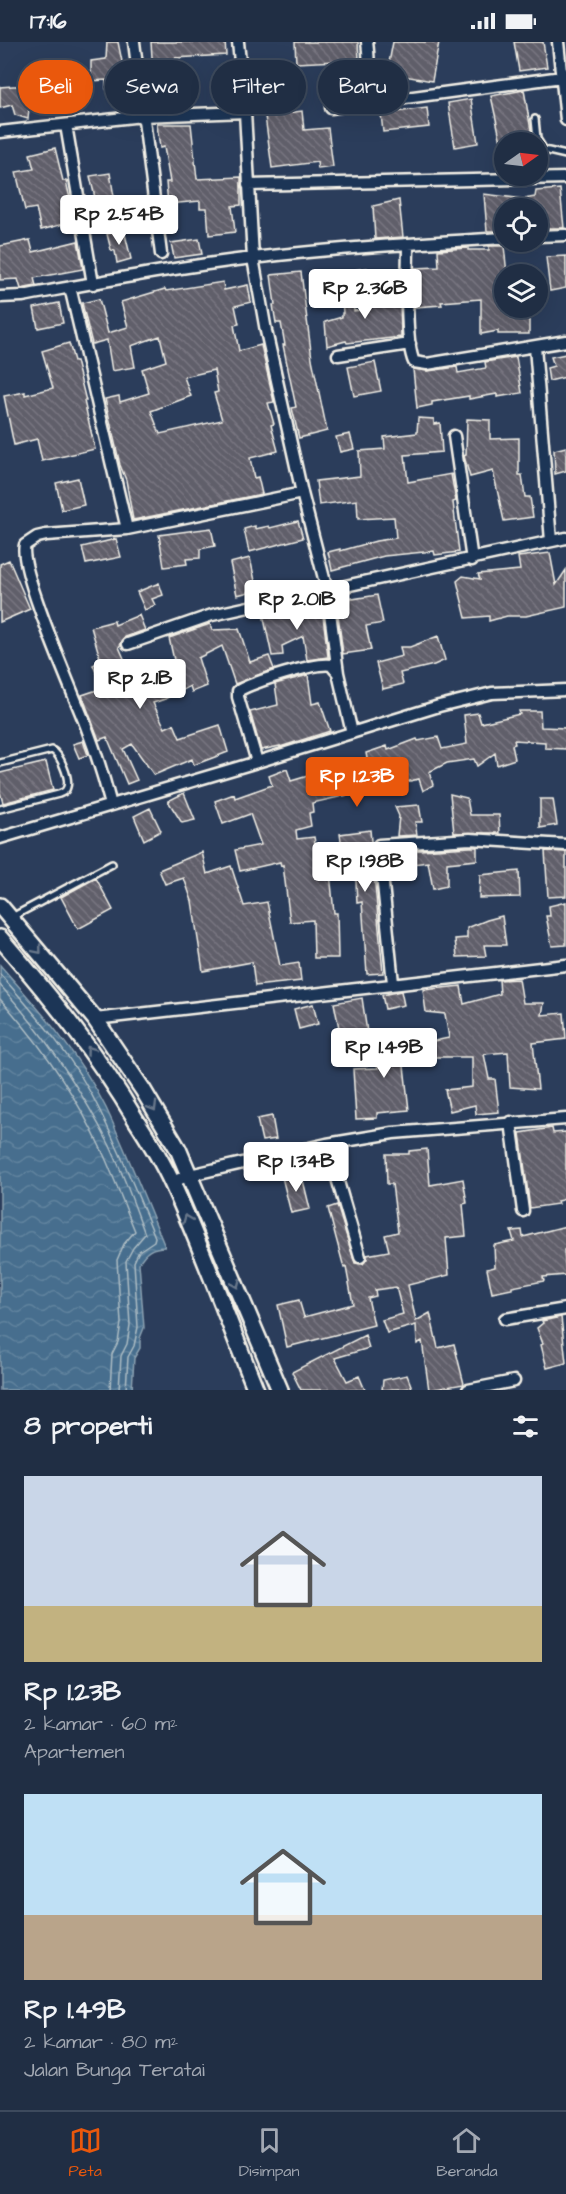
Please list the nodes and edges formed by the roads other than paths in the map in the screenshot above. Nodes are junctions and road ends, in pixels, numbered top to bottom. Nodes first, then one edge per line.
1 (134, 42) edge
2 (238, 42) edge
3 (368, 42) edge
4 (561, 45) edge
5 (240, 60) edge
6 (369, 60) edge
7 (562, 77) junction
8 (408, 98) edge
9 (211, 113) edge
10 (245, 114) edge
11 (142, 116) junction
12 (535, 119) dead end
13 (566, 120) edge
14 (66, 125) junction
15 (0, 132) edge
16 (566, 155) edge
17 (566, 178) edge
18 (248, 185) junction
19 (566, 235) edge
20 (548, 236) edge
21 (494, 239) edge
22 (408, 244) junction
23 (161, 254) dead end
24 (253, 258) junction
25 (93, 284) junction
26 (70, 287) junction
27 (0, 297) edge
28 (566, 341) edge
29 (410, 344) junction
30 (535, 347) junction
31 (338, 355) dead end
32 (454, 436) dead end
33 (302, 493) junction
34 (127, 529) junction
35 (566, 538) edge
36 (551, 541) junction
37 (472, 560) junction
38 (327, 590) junction
39 (128, 644) dead end
40 (338, 674) junction
41 (566, 690) edge
42 (352, 733) junction
43 (257, 762) junction
44 (0, 763) edge
45 (111, 805) junction
46 (0, 809) edge
47 (0, 838) edge
48 (566, 845) edge
49 (112, 864) dead end
50 (0, 906) edge
51 (11, 918) junction
52 (0, 938) edge
53 (566, 965) edge
54 (393, 983) junction
55 (95, 1019) junction
56 (566, 1119) edge
57 (511, 1122) junction
58 (327, 1144) junction
59 (190, 1175) junction
60 (172, 1182) junction
61 (523, 1211) dead end
62 (360, 1257) dead end
63 (566, 1309) edge
64 (505, 1319) dead end
65 (514, 1381) dead end
66 (256, 1390) edge
67 (280, 1390) edge
68 (468, 1390) edge

1 - 11 street
2 - 5 street
3 - 6 street
4 - 7 street
7 - 8 street
7 - 13 street
9 - 11 street
10 - 18 street
11 - 14 street
11 - 23 street
12 - 16 lane
14 - 15 street
14 - 25 street
17 - 18 street
18 - 24 street
19 - 20 street
21 - 22 street
22 - 24 street
22 - 29 street
24 - 25 street
24 - 33 street
25 - 26 street
26 - 27 street
26 - 34 street
28 - 30 street
29 - 30 street
29 - 31 street
30 - 36 street
32 - 37 street
33 - 34 street
33 - 38 street
34 - 45 street
35 - 36 street
36 - 37 street
37 - 38 street
38 - 39 street
38 - 40 street
40 - 42 street
40 - 43 street
41 - 42 street
42 - 43 street
43 - 45 street
44 - 46 lane
45 - 47 street
48 - 54 street
49 - 51 lane
50 - 51 main road
51 -> 55 main road
60 -> 52 main road
53 - 54 street
54 - 55 street
55 -> 59 main road
56 - 57 street
57 - 58 street
57 - 61 street
58 - 59 street
58 - 62 street
59 - 60 street
59 -> 67 main road
66 -> 60 main road
63 - 64 street
65 - 68 street

